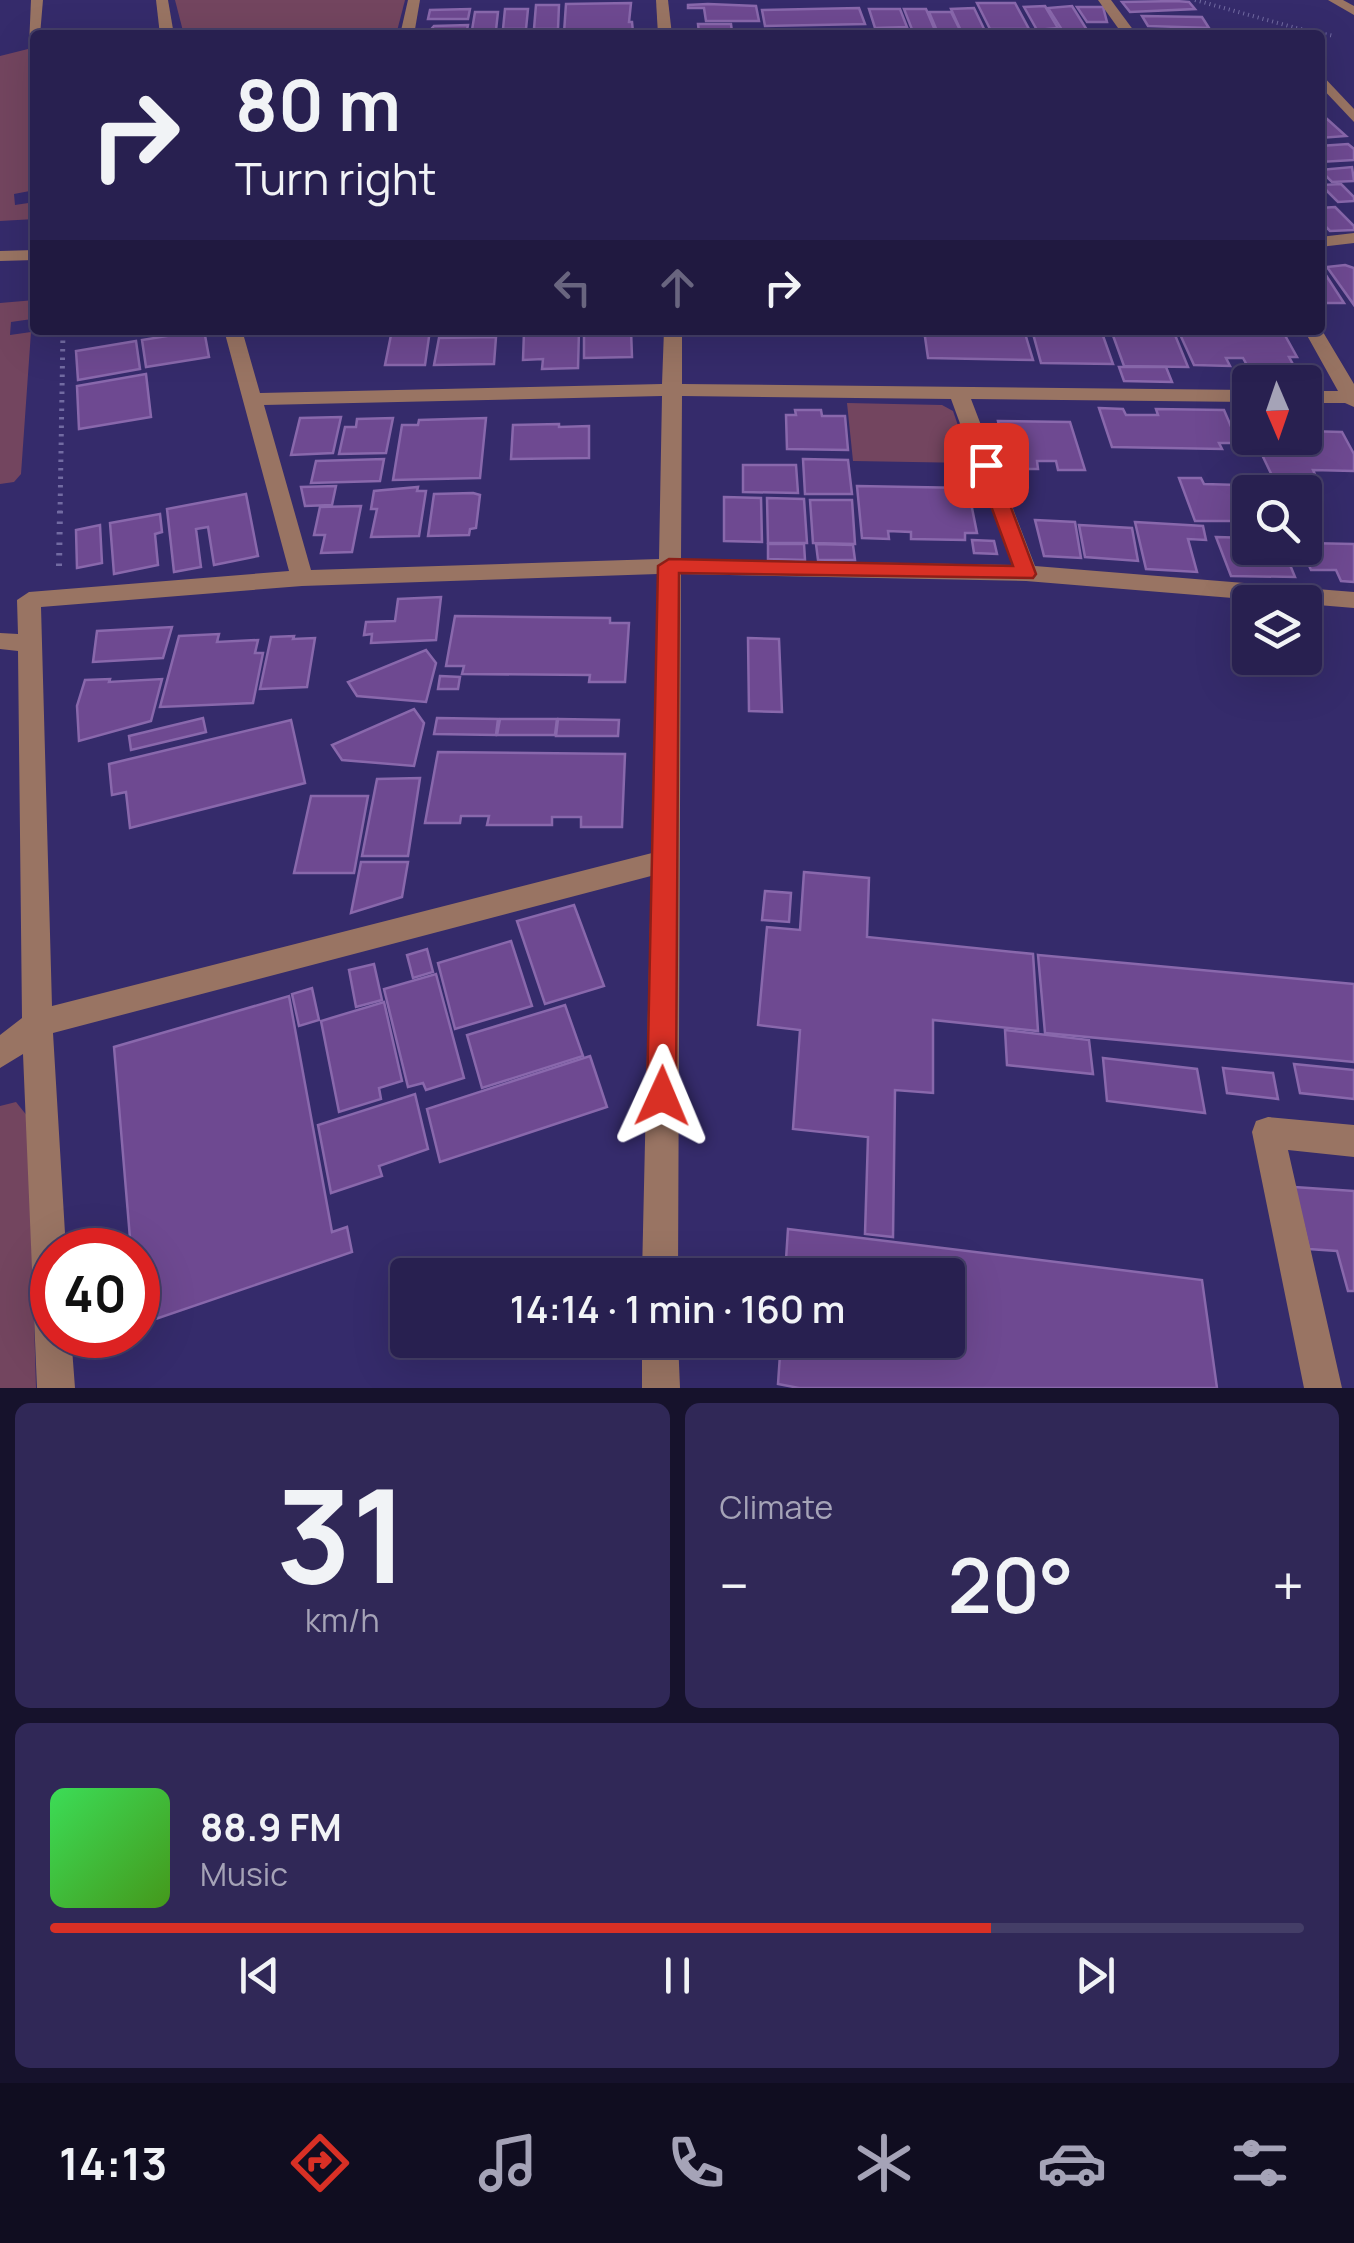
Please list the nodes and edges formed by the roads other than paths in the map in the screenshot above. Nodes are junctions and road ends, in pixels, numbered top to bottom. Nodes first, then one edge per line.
1 (37, 0) edge
2 (162, 0) edge
3 (414, 0) edge
4 (662, 0) edge
5 (1104, 0) edge
6 (1334, 0) edge
7 (1354, 11) edge
8 (34, 30) edge
9 (166, 30) edge
10 (408, 30) edge
11 (664, 30) edge
12 (1126, 30) edge
13 (1325, 82) edge
14 (1354, 118) edge
15 (1354, 238) edge
16 (1325, 241) edge
17 (30, 255) edge
18 (0, 256) edge
19 (234, 335) edge
20 (673, 335) edge
21 (1316, 335) edge
22 (672, 390) junction
23 (959, 393) junction
24 (1232, 396) edge
25 (1322, 397) edge
26 (1353, 398) edge
27 (252, 399) junction
28 (669, 566) junction
29 (1026, 574) junction
30 (302, 578) junction
31 (1354, 600) edge
32 (0, 641) edge
33 (30, 644) junction
34 (664, 861) junction
35 (37, 1024) junction
36 (0, 1054) edge
37 (1354, 1141) edge
38 (47, 1228) edge
39 (660, 1258) edge
40 (54, 1358) edge
41 (660, 1358) edge
42 (56, 1388) edge
43 (660, 1388) edge
44 (1324, 1388) edge

1 - 8 street
2 - 9 street
3 - 10 street
4 - 11 street
5 - 12 street
6 - 7 street
13 - 14 street
15 - 16 street
17 - 18 street
19 - 27 street
20 - 22 street
21 - 26 street
22 - 23 street
22 - 27 street
22 - 28 street
23 - 24 street
23 - 29 street
25 - 26 street
27 - 30 street
28 - 29 street
28 - 30 street
28 - 34 street
29 - 31 street
30 - 33 street
32 - 33 street
33 - 35 street
34 - 35 street
34 - 39 street
35 - 36 street
35 - 38 street
37 - 44 street
40 - 42 street
41 - 43 street

